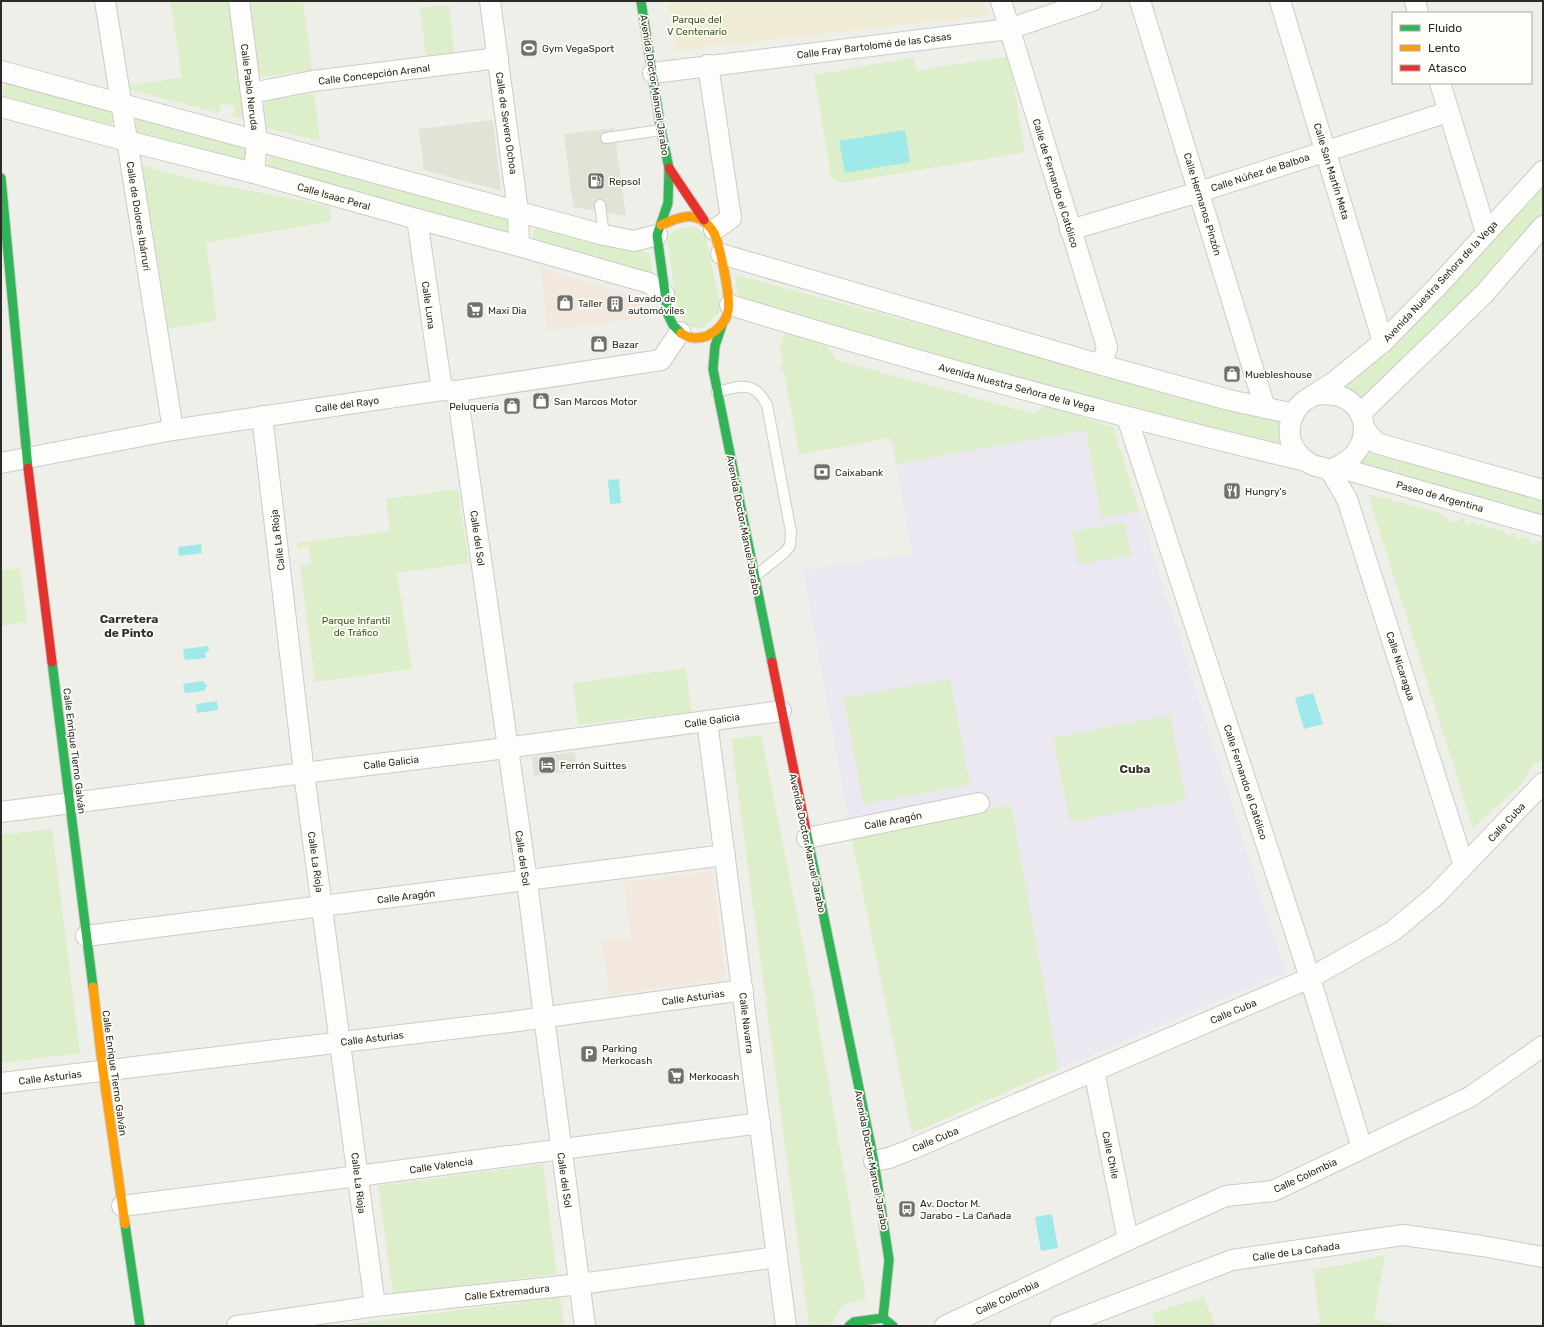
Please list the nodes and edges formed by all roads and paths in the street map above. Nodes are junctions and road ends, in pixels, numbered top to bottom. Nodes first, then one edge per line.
1 (105, 1) edge
2 (239, 1) edge
3 (490, 1) edge
4 (642, 1) edge
5 (1001, 1) edge
6 (1092, 1) edge
7 (1140, 1) edge
8 (1280, 1) edge
9 (1415, 1) edge
10 (1418, 12) edge
11 (1009, 29) junction
12 (498, 58) junction
13 (708, 65) junction
14 (1, 71) edge
15 (653, 73) junction
16 (1440, 84) edge
17 (251, 93) junction
18 (120, 103) junction
19 (1, 107) edge
20 (1448, 112) junction
21 (661, 130) junction
22 (606, 138) dead end
23 (128, 141) junction
24 (257, 141) junction
25 (1326, 151) junction
26 (669, 168) junction
27 (1543, 170) edge
28 (254, 173) junction
29 (1, 178) edge
30 (1199, 192) junction
31 (600, 205) dead end
32 (518, 211) junction
33 (417, 219) junction
34 (709, 225) junction
35 (1543, 226) edge
36 (659, 230) junction
37 (1070, 230) junction
38 (1486, 232) junction
39 (604, 234) junction
40 (519, 246) junction
41 (721, 254) junction
42 (664, 294) junction
43 (730, 305) junction
44 (722, 325) junction
45 (684, 334) junction
46 (1383, 342) junction
47 (699, 349) dead end
48 (706, 359) dead end
49 (1102, 365) junction
50 (713, 369) junction
51 (450, 391) junction
52 (717, 392) junction
53 (1310, 398) junction
54 (1265, 408) junction
55 (1294, 414) junction
56 (262, 416) junction
57 (1127, 417) junction
58 (1362, 421) junction
59 (173, 430) junction
60 (27, 458) junction
61 (1306, 461) junction
62 (1, 463) edge
63 (1333, 468) junction
64 (1543, 490) edge
65 (1543, 526) edge
66 (754, 577) junction
67 (781, 711) junction
68 (707, 721) junction
69 (507, 748) junction
70 (304, 773) junction
71 (1543, 783) edge
72 (979, 803) dead end
73 (70, 804) junction
74 (1, 812) edge
75 (807, 838) junction
76 (725, 855) junction
77 (1464, 866) junction
78 (527, 881) junction
79 (323, 907) junction
80 (86, 936) junction
81 (1310, 978) junction
82 (742, 990) junction
83 (544, 1017) junction
84 (341, 1042) junction
85 (1543, 1046) edge
86 (103, 1071) junction
87 (1094, 1071) junction
88 (1, 1083) edge
89 (760, 1123) junction
90 (561, 1148) junction
91 (1362, 1148) junction
92 (874, 1161) junction
93 (358, 1176) junction
94 (122, 1206) junction
95 (1128, 1240) junction
96 (777, 1257) junction
97 (1543, 1257) edge
98 (580, 1284) junction
99 (375, 1306) junction
100 (883, 1318) junction
101 (950, 1325) edge
102 (140, 1326) edge
103 (237, 1326) edge
104 (585, 1326) edge
105 (786, 1326) edge
106 (850, 1326) edge
107 (893, 1326) edge
108 (1060, 1326) edge

1 - 18 street, Calle de Dolores Ibárruri
2 - 17 street, Calle Pablo Neruda
3 - 12 street, Calle de Severo Ochoa
4 - 15 street, Avenida Doctor Manuel Jarabo
5 - 11 street, Calle de Fernando el Católico
6 - 11 street, Calle Fray Bartolomé de las Casas
7 - 30 street, Calle Hermanos Pinzón
8 - 25 street, Calle San Martín Meta
9 - 10 street
11 - 13 street, Calle Fray Bartolomé de las Casas
11 - 37 street, Calle de Fernando el Católico
12 - 17 street, Calle Concepción Arenal
12 - 32 street, Calle de Severo Ochoa
13 - 15 street, Calle Fray Bartolomé de las Casas
13 - 34 street
14 - 18 street
15 - 21 street, Avenida Doctor Manuel Jarabo
16 - 20 street
17 - 24 street, Calle Pablo Neruda
18 - 23 street, Calle de Dolores Ibárruri
18 - 24 street
19 - 23 street, Calle Isaac Peral
20 - 25 street, Calle Núñez de Balboa
20 - 38 street
21 - 22 lane
21 - 26 street, Avenida Doctor Manuel Jarabo
23 - 28 street, Calle Isaac Peral
23 - 59 street, Calle de Dolores Ibárruri
24 - 28 street, Calle Pablo Neruda
24 - 32 street
25 - 30 street, Calle Núñez de Balboa
25 - 46 street, Calle San Martín Meta
26 - 34 street, Avenida Doctor Manuel Jarabo
26 - 36 street, Avenida Doctor Manuel Jarabo
27 - 38 street, Avenida Nuestra Señora de la Vega
28 - 33 street, Calle Isaac Peral
29 - 60 street, Calle Enrique Tierno Galván
30 - 37 street, Calle Núñez de Balboa
30 - 54 street, Calle Hermanos Pinzón
31 - 39 lane
32 - 39 street
32 - 40 street, Calle de Severo Ochoa
33 - 40 street, Calle Isaac Peral
33 - 51 street, Calle Luna
34 - 36 street
34 - 41 street, Avenida Doctor Manuel Jarabo
35 - 58 street
36 - 39 street
36 - 42 street
37 - 49 street, Calle de Fernando el Católico
38 - 46 street, Avenida Nuestra Señora de la Vega
40 - 42 street, Calle Isaac Peral
41 - 43 street, Avenida Doctor Manuel Jarabo
41 - 49 street
42 - 45 street
43 - 44 street, Avenida Doctor Manuel Jarabo
43 - 57 street, Avenida Nuestra Señora de la Vega
44 - 45 street
44 - 50 street, Avenida Doctor Manuel Jarabo
45 - 47 street
45 - 51 street, Calle del Rayo
46 - 53 street, Avenida Nuestra Señora de la Vega
48 - 50 street, Avenida Doctor Manuel Jarabo
49 - 54 street
50 - 52 street, Avenida Doctor Manuel Jarabo
51 - 56 street, Calle del Rayo
51 - 69 street, Calle del Sol
52 - 66 street, Avenida Doctor Manuel Jarabo
52 - 66 lane
53 - 55 street
53 - 58 street
54 - 55 street
55 - 61 street
56 - 59 street, Calle del Rayo
56 - 70 street, Calle La Rioja
57 - 61 street, Avenida Nuestra Señora de la Vega
57 - 81 street, Calle Fernando el Católico
58 - 63 street
58 - 64 street
59 - 60 street, Calle del Rayo
60 - 62 street, Calle del Rayo
60 - 73 street, Calle Enrique Tierno Galván
61 - 63 street
63 - 65 street, Paseo de Argentina
63 - 77 street, Calle Nicaragua
66 - 67 street, Avenida Doctor Manuel Jarabo
67 - 68 street, Calle Galicia
67 - 75 street, Avenida Doctor Manuel Jarabo
68 - 69 street, Calle Galicia
68 - 76 street, Calle Navarra
69 - 70 street, Calle Galicia
69 - 78 street, Calle del Sol
70 - 73 street, Calle Galicia
70 - 79 street, Calle La Rioja
71 - 77 street, Calle Cuba
72 - 75 street, Calle Aragón
73 - 74 street, Calle Galicia
73 - 80 street, Calle Enrique Tierno Galván
75 - 92 street, Avenida Doctor Manuel Jarabo
76 - 78 street, Calle Aragón
76 - 82 street, Calle Navarra
77 - 81 street, Calle Cuba
78 - 79 street, Calle Aragón
78 - 83 street, Calle del Sol
79 - 80 street, Calle Aragón
79 - 84 street, Calle La Rioja
80 - 86 street, Calle Enrique Tierno Galván
81 - 87 street, Calle Cuba
81 - 91 street, Calle Fernando el Católico
82 - 83 street, Calle Asturias
82 - 89 street, Calle Navarra
83 - 84 street, Calle Asturias
83 - 90 street, Calle del Sol
84 - 86 street, Calle Asturias
84 - 93 street, Calle La Rioja
85 - 91 street, Calle Colombia
86 - 88 street, Calle Asturias
86 - 94 street, Calle Enrique Tierno Galván
87 - 92 street, Calle Cuba
87 - 95 street, Calle Chile
89 - 90 street, Calle Valencia
89 - 96 street, Calle Navarra
90 - 93 street, Calle Valencia
90 - 98 street, Calle del Sol
91 - 95 street, Calle Colombia
92 - 100 street, Avenida Doctor Manuel Jarabo
93 - 94 street, Calle Valencia
93 - 99 street, Calle La Rioja
94 - 102 street, Calle Enrique Tierno Galván
95 - 101 street, Calle Colombia
96 - 98 street, Calle Extremadura
96 - 105 street, Calle Navarra
97 - 108 street, Calle de La Cañada
98 - 99 street, Calle Extremadura
98 - 104 street, Calle del Sol
99 - 103 street, Calle Extremadura
100 - 106 street
100 - 107 street

